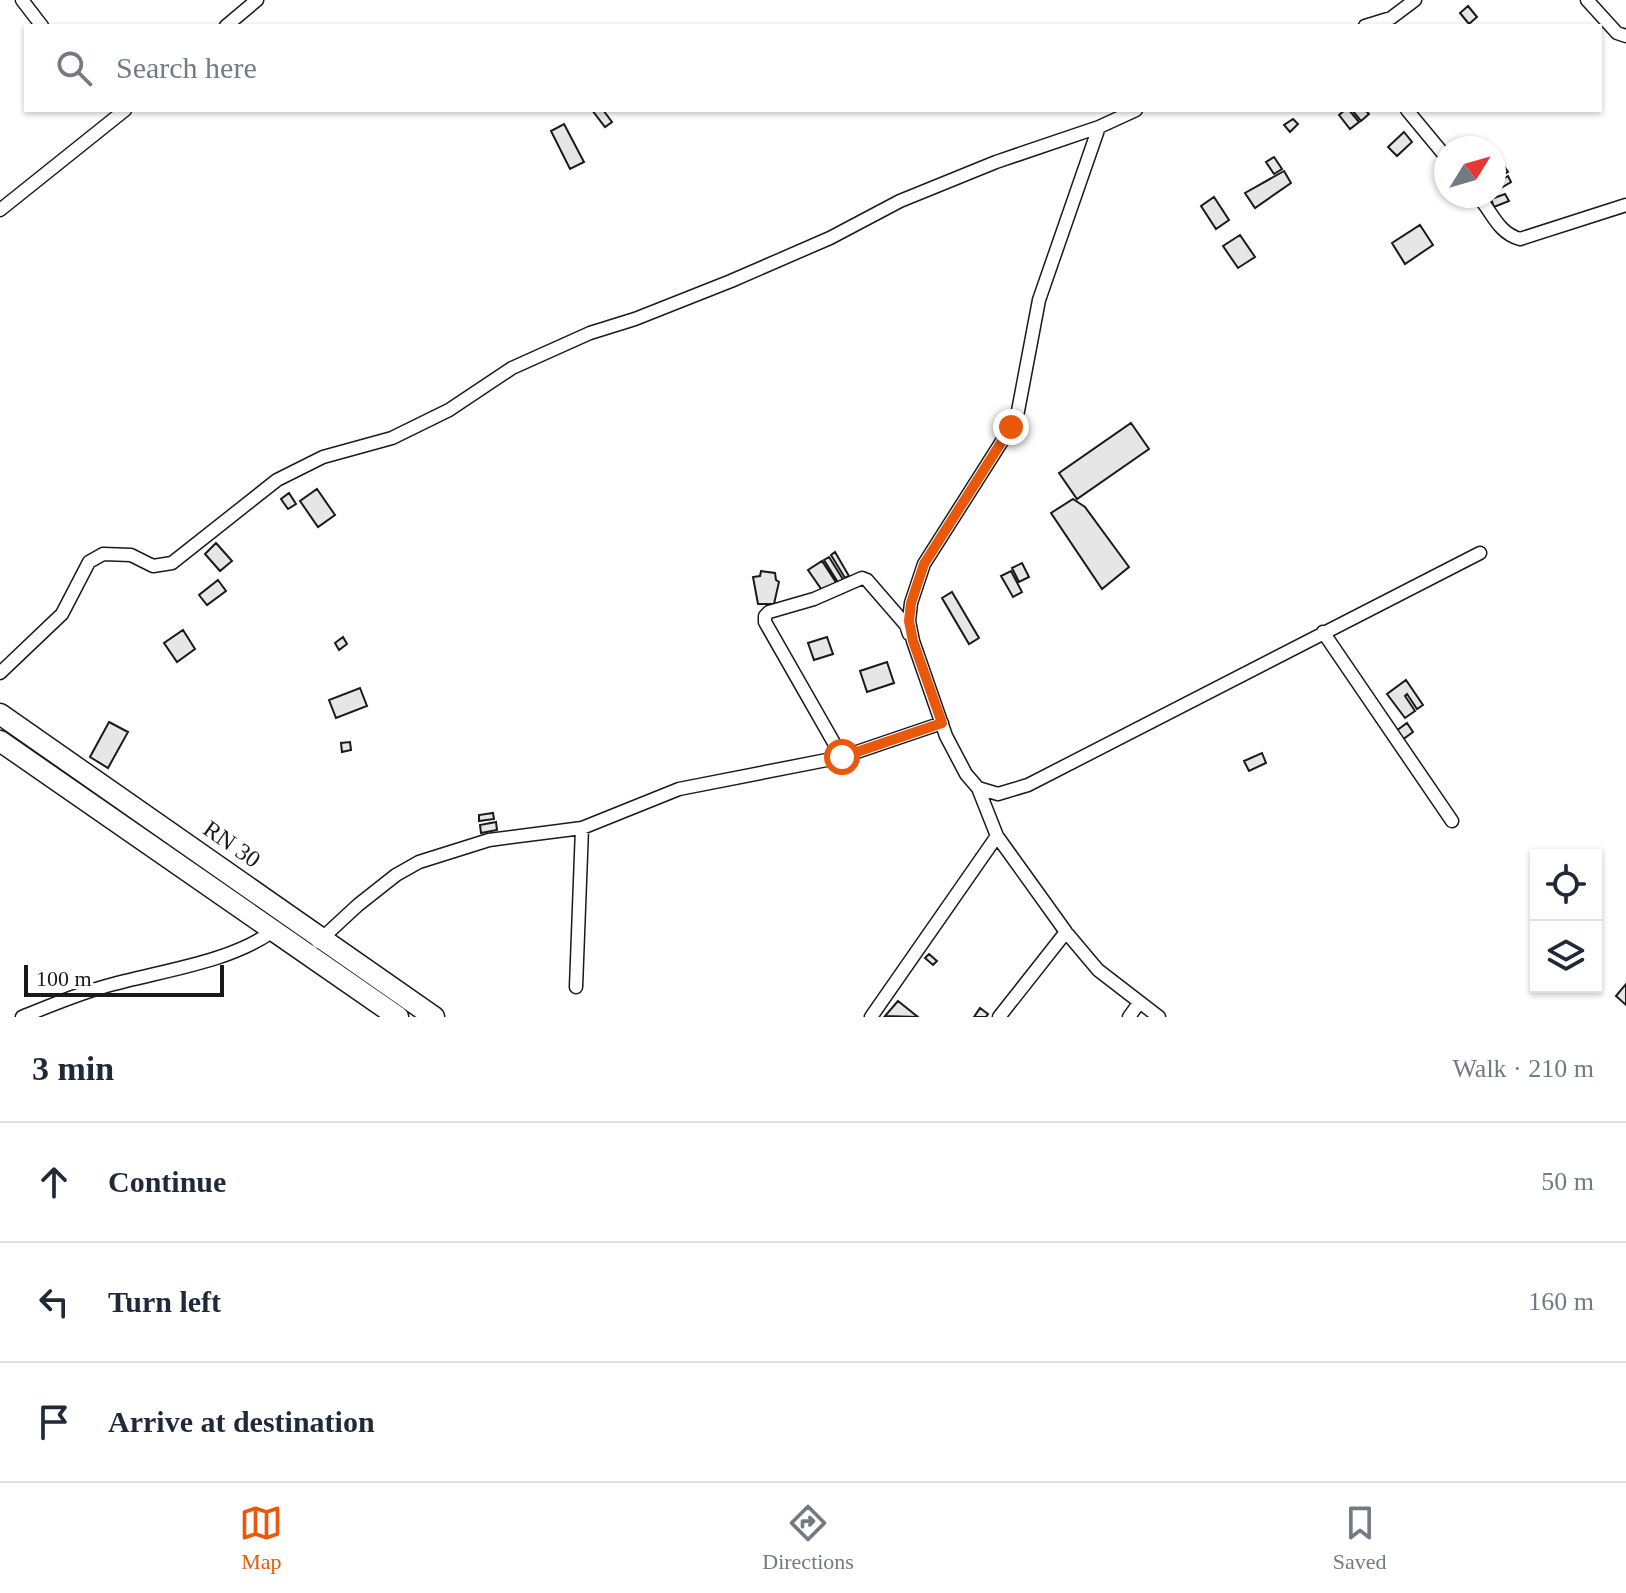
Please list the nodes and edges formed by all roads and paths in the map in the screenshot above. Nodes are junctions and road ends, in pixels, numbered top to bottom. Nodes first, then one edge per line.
1 (22, 0) edge
2 (257, 0) edge
3 (1415, 0) edge
4 (1587, 0) edge
5 (40, 24) edge
6 (228, 24) edge
7 (1372, 24) edge
8 (1626, 36) edge
9 (1132, 112) edge
10 (1409, 112) edge
11 (116, 113) edge
12 (1099, 127) junction
13 (1434, 143) edge
14 (1626, 205) edge
15 (1486, 208) edge
16 (0, 210) edge
17 (1480, 553) dead end
18 (1323, 632) junction
19 (913, 641) junction
20 (0, 673) edge
21 (0, 714) edge
22 (942, 723) junction
23 (0, 741) edge
24 (842, 757) junction
25 (978, 788) junction
26 (1452, 821) dead end
27 (582, 828) junction
28 (997, 836) junction
29 (273, 931) junction
30 (1066, 932) junction
31 (314, 946) junction
32 (576, 987) dead end
33 (1139, 1003) junction
34 (22, 1017) edge
35 (398, 1017) edge
36 (434, 1017) edge
37 (871, 1017) edge
38 (999, 1017) edge
39 (1129, 1017) edge
40 (1159, 1017) edge

1 - 5 street
2 - 6 street
3 - 7 street
4 - 8 street
9 - 12 street
10 - 13 street
11 - 16 street
12 - 19 street
12 - 20 street
14 - 15 street
17 - 18 street
18 - 25 street
18 - 26 street
19 - 22 street
19 - 24 street
21 - 31 main road, RN 30 / RN 30
22 - 24 street
22 - 25 street
23 - 29 main road, RN 30
24 - 27 street
25 - 28 street
27 - 31 street
27 - 32 street
28 - 30 street
28 - 37 street
29 - 31 main road, RN 30
29 - 34 street
30 - 33 street
30 - 38 street
31 - 35 main road, RN 30
31 - 36 main road, RN 30 / RN 30
33 - 39 street
33 - 40 street

